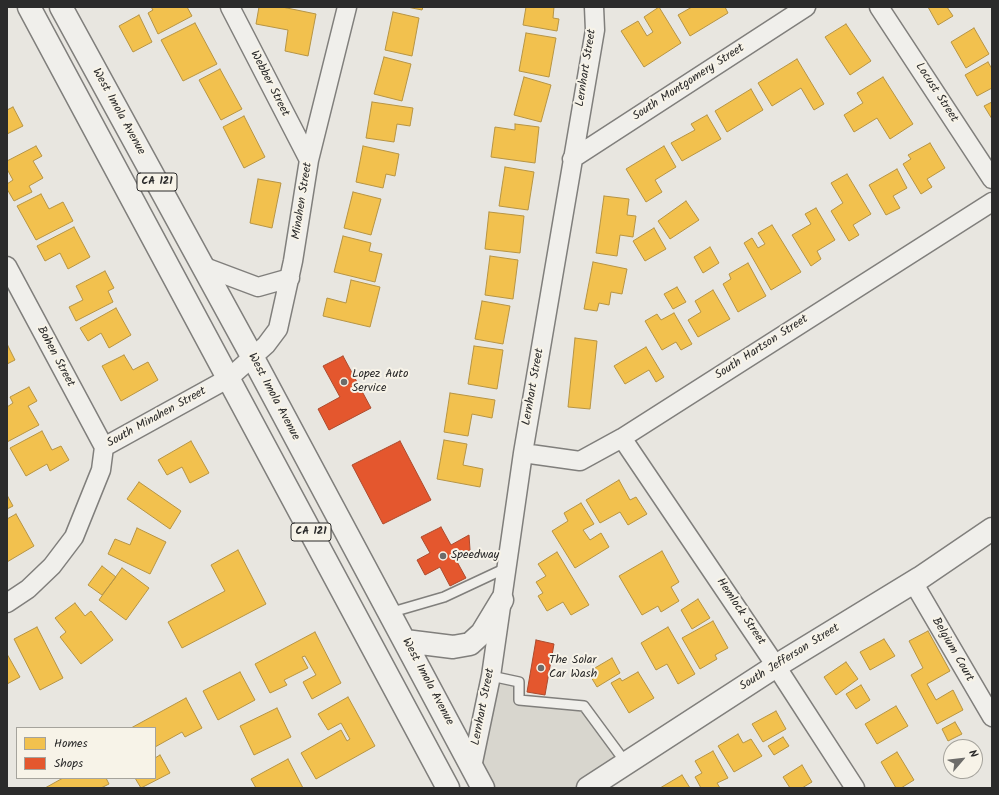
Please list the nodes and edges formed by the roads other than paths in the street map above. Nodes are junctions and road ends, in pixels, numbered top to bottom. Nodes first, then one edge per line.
1 (29, 7) edge
2 (61, 7) edge
3 (230, 7) edge
4 (347, 7) edge
5 (594, 7) edge
6 (806, 7) edge
7 (879, 7) edge
8 (572, 159) junction
9 (309, 160) junction
10 (992, 179) edge
11 (992, 202) edge
12 (7, 266) edge
13 (202, 266) junction
14 (290, 278) junction
15 (253, 358) junction
16 (229, 378) junction
17 (622, 438) junction
18 (104, 447) junction
19 (523, 453) junction
20 (992, 529) edge
21 (506, 568) junction
22 (912, 582) junction
23 (502, 600) junction
24 (7, 603) edge
25 (389, 613) junction
26 (405, 641) junction
27 (776, 666) junction
28 (491, 676) junction
29 (992, 717) edge
30 (626, 763) junction
31 (472, 767) junction
32 (448, 788) edge
33 (483, 788) edge
34 (588, 788) edge
35 (855, 788) edge

1 - 16 main road, CA 121
2 - 13 main road, West Imola Avenue / CA 121
3 - 9 street, Webber Street
4 - 9 street, Minahen Street
5 - 8 street, Lernhart Street
6 - 8 street, South Montgomery Street
7 - 10 street, Locust Street
8 - 19 street, Lernhart Street
9 - 14 street, Minahen Street
11 - 17 street, South Hartson Street
12 - 18 street, Bohen Street
13 - 14 street
13 - 15 main road, West Imola Avenue / CA 121
14 - 15 street, Minahen Street
15 - 16 street, Minahen Street
15 - 25 main road, West Imola Avenue / CA 121
16 - 18 street, South Minahen Street
16 - 32 main road, CA 121
17 - 19 street, South Hartson Street
17 - 27 street, Hemlock Street
18 - 24 street, South Minahen Street
19 - 21 street, Lernhart Street
20 - 22 main road, South Jefferson Street
21 - 23 street, Lernhart Street
21 - 25 lane
22 - 27 main road, South Jefferson Street
22 - 29 street, Belgium Court
23 - 26 main road
23 - 28 street, Lernhart Street
25 - 26 main road, West Imola Avenue / CA 121
26 - 31 main road, West Imola Avenue / CA 121
27 - 30 main road, South Jefferson Street
27 - 35 street, Hemlock Street
28 - 30 lane
28 - 31 street, Lernhart Street
30 - 34 main road, South Jefferson Street
31 - 33 main road, West Imola Avenue / CA 121

